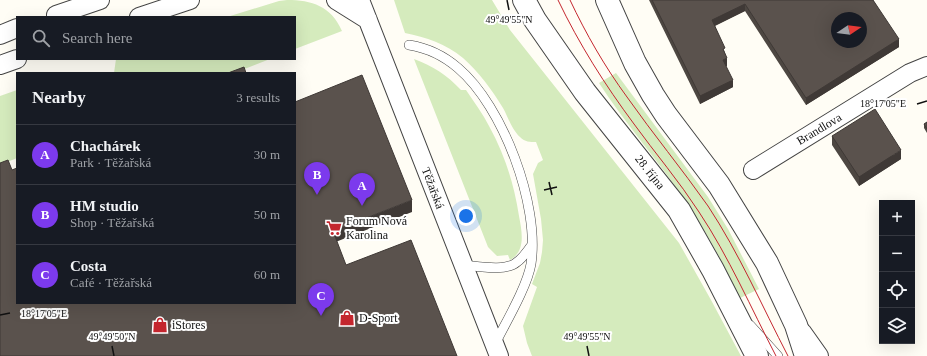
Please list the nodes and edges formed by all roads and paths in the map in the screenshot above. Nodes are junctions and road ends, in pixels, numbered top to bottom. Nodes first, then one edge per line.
1 (100, 0) edge
2 (190, 0) edge
3 (336, 0) edge
4 (360, 0) edge
5 (372, 0) edge
6 (524, 0) edge
7 (607, 0) edge
8 (56, 15) dead end
9 (142, 16) edge
10 (368, 20) junction
11 (16, 28) edge
12 (0, 34) edge
13 (409, 45) dead end
14 (16, 59) edge
15 (0, 65) edge
16 (927, 66) edge
17 (753, 170) dead end
18 (532, 245) junction
19 (463, 265) junction
20 (732, 305) junction
21 (796, 325) junction
22 (497, 350) edge
23 (757, 356) edge
24 (778, 356) edge
25 (806, 356) edge
26 (819, 356) edge

1 - 8 street
2 - 9 street
3 - 10 street
4 - 10 street, Těžařská
5 - 10 street
6 - 20 street, 28. října
7 - 21 street
10 - 19 street, Těžařská
11 - 12 street
13 - 18 lane
14 - 15 street
16 - 17 street, Brandlova
18 - 19 lane
18 - 22 lane
19 - 22 street, Těžařská
20 - 23 street, 28. října
20 - 24 lane
21 - 25 street
21 - 26 street

